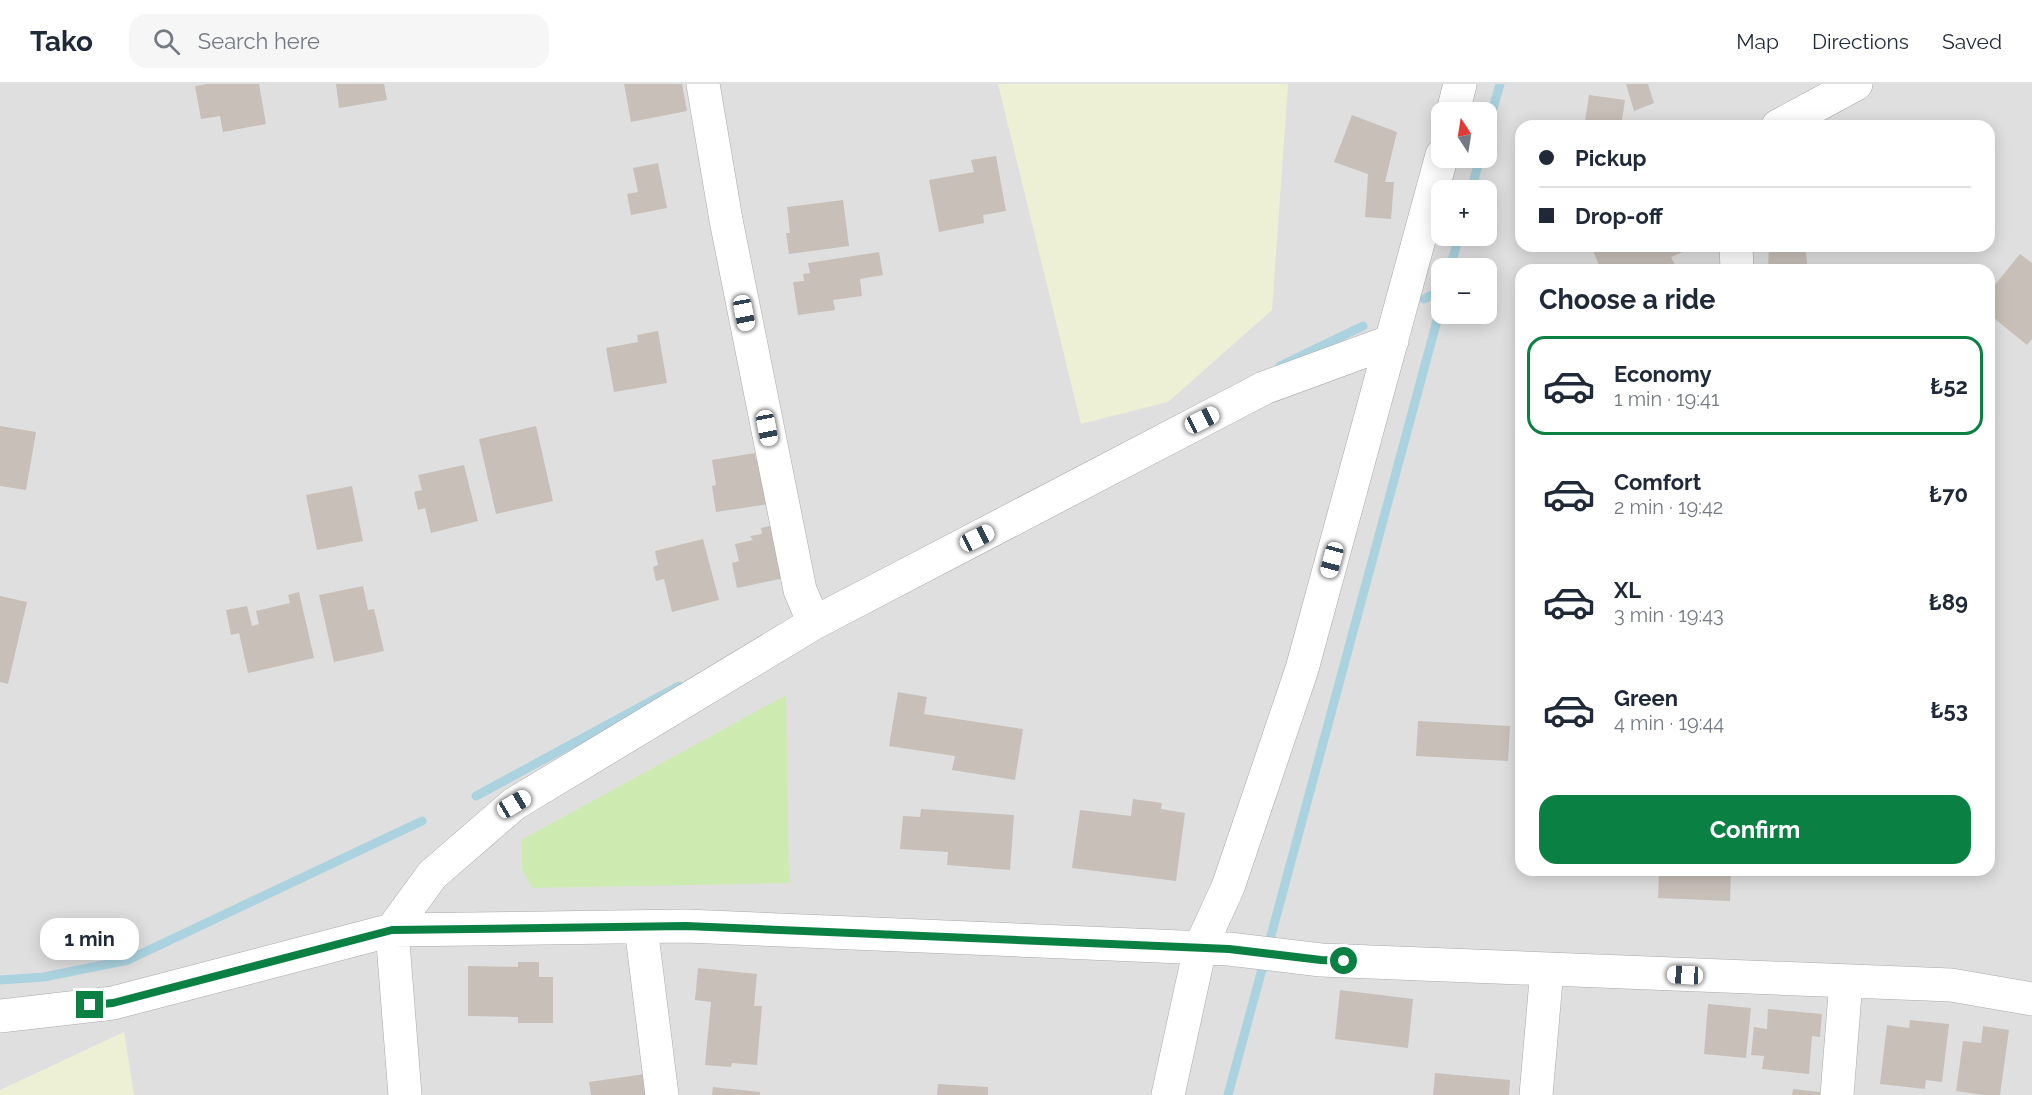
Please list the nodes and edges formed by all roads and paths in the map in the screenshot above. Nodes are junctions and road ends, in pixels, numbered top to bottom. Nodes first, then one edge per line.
1 (704, 84) edge
2 (1460, 84) edge
3 (1856, 84) edge
4 (1456, 102) edge
5 (1789, 120) edge
6 (1439, 168) edge
7 (1392, 341) junction
8 (814, 623) junction
9 (641, 927) junction
10 (392, 930) junction
11 (1214, 948) junction
12 (1547, 969) junction
13 (1846, 981) junction
14 (2032, 999) edge
15 (7, 1019) edge
16 (405, 1095) edge
17 (662, 1095) edge
18 (1168, 1095) edge
19 (1536, 1095) edge
20 (1837, 1095) edge

1 - 8 street
2 - 4 street
3 - 5 street
6 - 7 street
7 - 8 street
7 - 11 street
8 - 10 street
9 - 10 street
9 - 11 street
9 - 17 street
10 - 15 street
10 - 16 street
11 - 12 street
11 - 18 street
12 - 13 street
12 - 19 street
13 - 14 street
13 - 20 street

